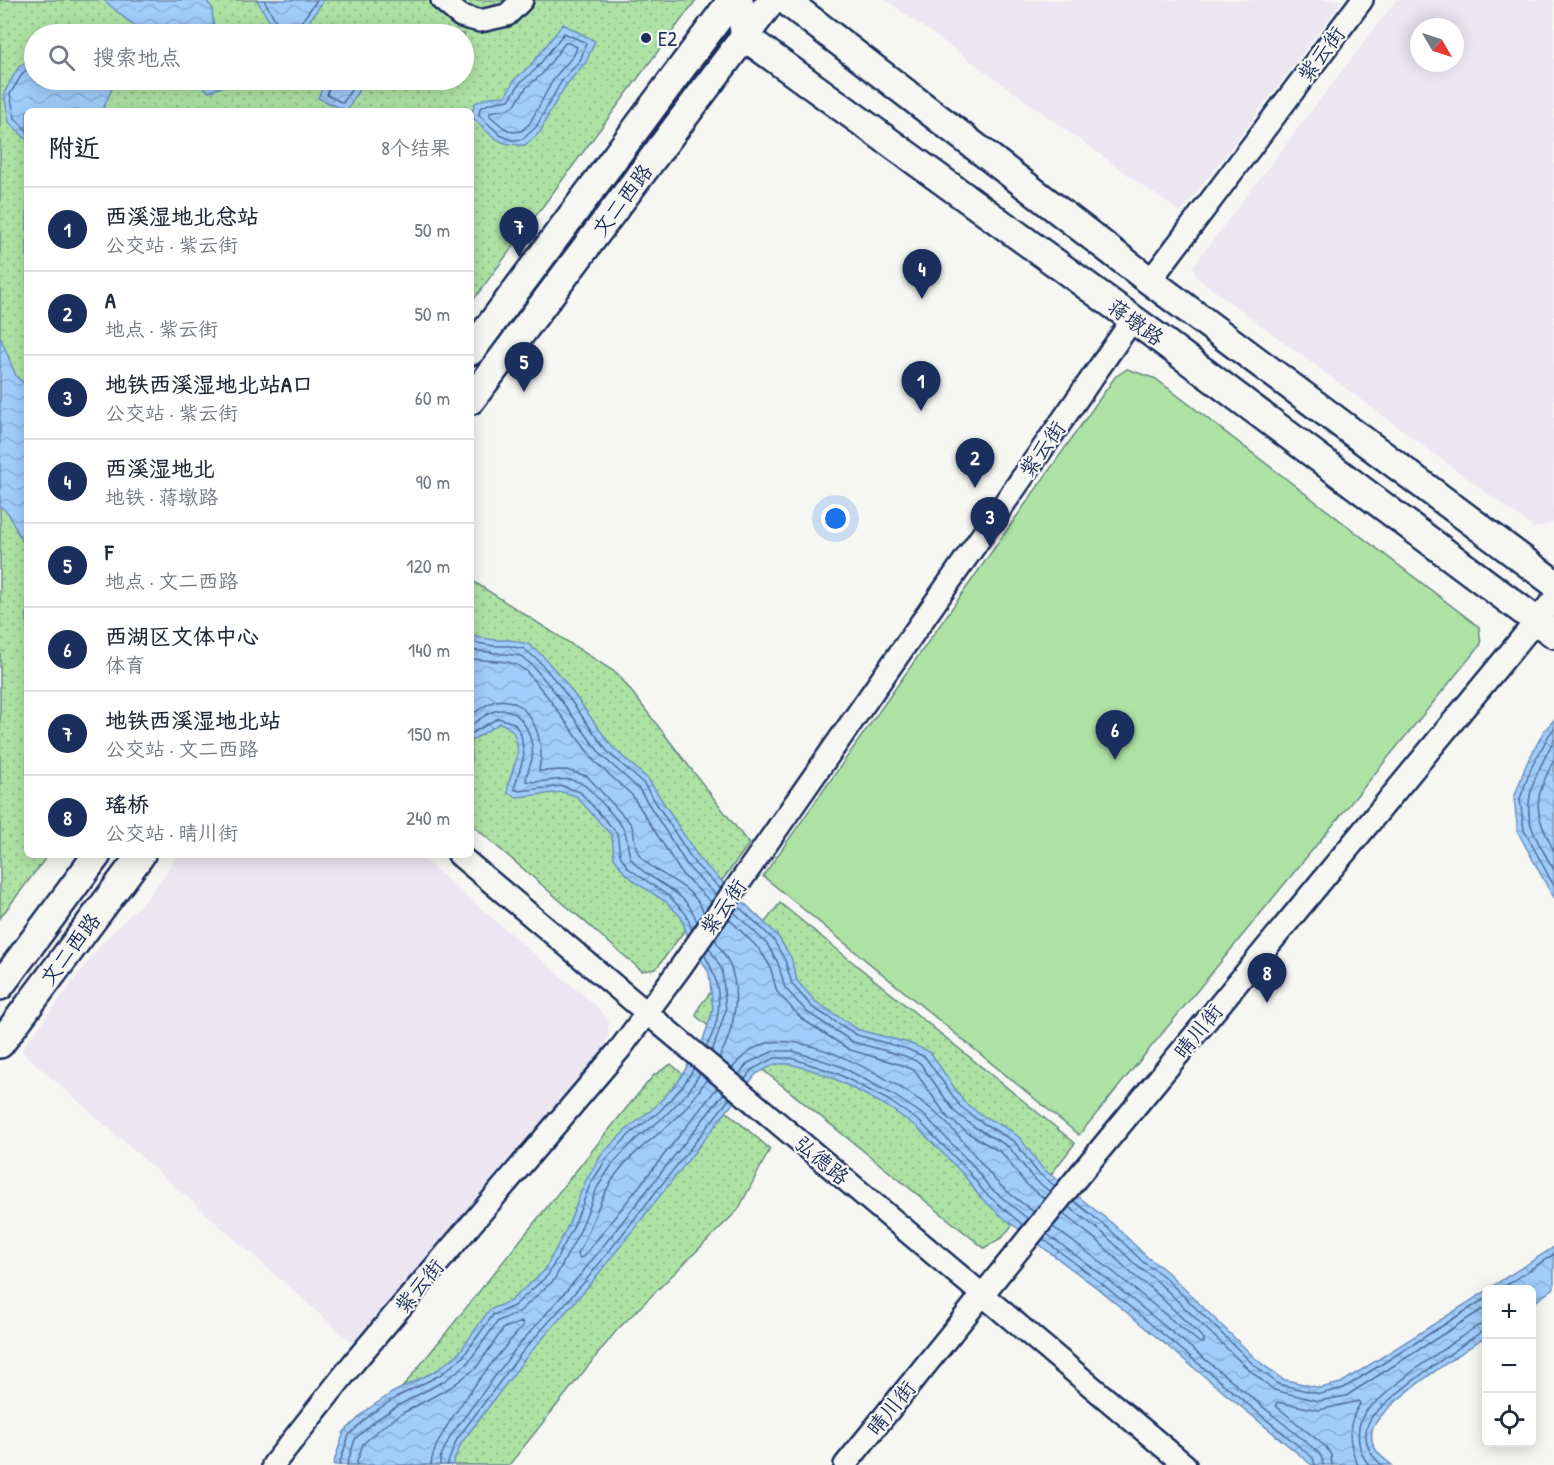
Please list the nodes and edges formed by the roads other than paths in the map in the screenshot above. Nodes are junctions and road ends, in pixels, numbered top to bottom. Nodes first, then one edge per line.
1 (442, 0) edge
2 (522, 0) edge
3 (732, 0) edge
4 (739, 0) edge
5 (772, 0) edge
6 (785, 0) edge
7 (1362, 0) edge
8 (745, 37) junction
9 (1150, 281) junction
10 (1133, 319) junction
11 (474, 347) edge
12 (474, 396) edge
13 (1554, 584) edge
14 (1554, 598) edge
15 (1545, 627) edge
16 (95, 858) edge
17 (139, 858) edge
18 (463, 858) edge
19 (0, 986) edge
20 (646, 1014) junction
21 (0, 1044) edge
22 (983, 1294) junction
23 (273, 1465) edge
24 (844, 1465) edge
25 (1185, 1465) edge

1 - 2 street
3 - 11 main road, 文二西路
4 - 8 main road
5 - 8 main road, 文二西路
6 - 9 main road, 蒋墩路
7 - 9 street, 紫云街
8 - 10 main road, 蒋墩路
8 - 12 main road, 文二西路
9 - 13 main road, 蒋墩路
10 - 15 main road, 蒋墩路
10 - 20 street, 紫云街
14 - 15 street, 晴川街
15 - 22 street, 晴川街
16 - 19 main road, 文二西路
17 - 21 main road, 文二西路
18 - 20 street, 弘德路
20 - 22 street, 弘德路
20 - 23 street, 紫云街
22 - 24 street, 晴川街
22 - 25 street, 弘德路

